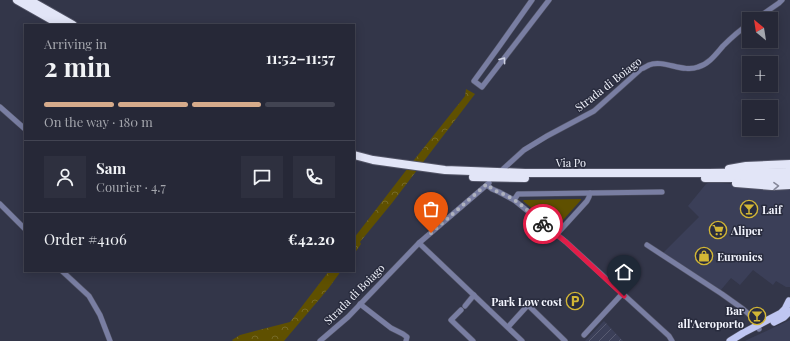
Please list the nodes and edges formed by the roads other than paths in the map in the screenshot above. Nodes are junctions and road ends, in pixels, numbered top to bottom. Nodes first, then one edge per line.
1 (17, 0) edge
2 (29, 0) edge
3 (532, 0) edge
4 (549, 0) edge
5 (782, 0) edge
6 (766, 12) edge
7 (59, 24) edge
8 (71, 24) edge
9 (742, 29) edge
10 (0, 107) edge
11 (24, 128) edge
12 (355, 155) edge
13 (355, 161) edge
14 (790, 164) edge
15 (502, 170) dead end
16 (790, 172) edge
17 (710, 176) junction
18 (790, 178) edge
19 (790, 185) edge
20 (662, 192) dead end
21 (590, 193) junction
22 (514, 200) junction
23 (0, 204) edge
24 (24, 228) edge
25 (556, 235) junction
26 (420, 243) junction
27 (647, 245) dead end
28 (63, 272) edge
29 (622, 294) junction
30 (474, 295) junction
31 (790, 300) edge
32 (360, 304) junction
33 (790, 311) edge
34 (508, 327) junction
35 (758, 327) junction
36 (584, 335) dead end
37 (110, 341) edge
38 (320, 341) edge
39 (406, 341) edge
40 (473, 341) edge
41 (522, 341) edge
42 (565, 341) edge
43 (672, 341) edge
44 (730, 341) edge
45 (738, 341) edge

1 - 7 highway
2 - 8 highway
3 -> 4 street
5 - 6 street
9 - 15 street, Strada di Boiago
10 - 11 street
12 - 17 highway, Via Po
13 - 17 highway, Via Po
14 - 17 highway
16 - 17 highway, Via Po
17 - 18 highway, Via Po
17 -> 19 highway
20 - 21 street
21 - 22 street
21 - 25 street
22 - 25 street
22 - 26 street, Strada di Boiago
23 - 24 street
25 - 29 street
26 - 30 street
26 - 32 street, Strada di Boiago
27 - 35 street
28 - 37 street
29 - 36 street
29 - 43 street
30 - 34 street
30 - 40 street
31 - 35 main road
32 - 38 street, Strada di Boiago
32 - 39 street
33 - 35 main road
34 - 41 street
34 - 42 street
35 - 44 main road
35 - 45 main road

